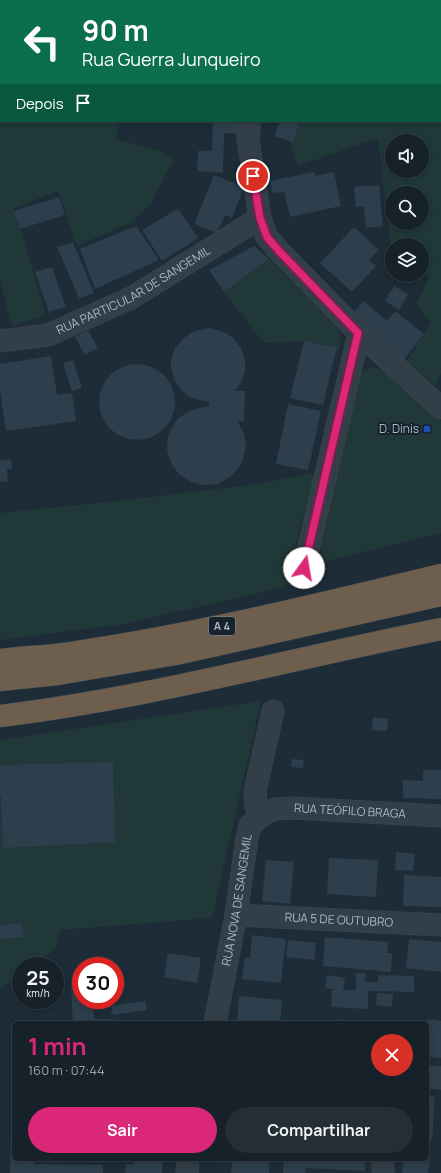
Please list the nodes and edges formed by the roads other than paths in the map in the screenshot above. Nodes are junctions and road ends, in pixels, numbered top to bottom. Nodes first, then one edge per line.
1 (250, 122) edge
2 (260, 218) junction
3 (358, 333) junction
4 (0, 341) edge
5 (441, 408) edge
6 (304, 568) dead end
7 (441, 576) edge
8 (441, 595) edge
9 (441, 629) edge
10 (0, 660) edge
11 (0, 680) edge
12 (273, 711) dead end
13 (0, 716) edge
14 (441, 816) edge
15 (260, 817) junction
16 (236, 914) junction
17 (441, 925) edge
18 (215, 1021) edge
19 (429, 1078) edge
20 (441, 1078) edge
21 (188, 1161) edge
22 (384, 1161) edge
23 (187, 1173) edge
24 (383, 1173) edge

1 - 2 street
2 - 3 street
2 - 4 street, RUA PARTICULAR DE SANGEMIL
3 - 5 street
3 - 6 street
7 - 10 highway, A 4
8 - 11 highway, A 4
9 - 13 highway
12 - 15 street
14 - 15 street, RUA TEÓFILO BRAGA
15 - 16 street, RUA NOVA DE SANGEMIL
16 - 17 street, RUA 5 DE OUTUBRO
16 - 18 street, RUA NOVA DE SANGEMIL
19 - 20 street
21 - 23 street
22 - 24 street

